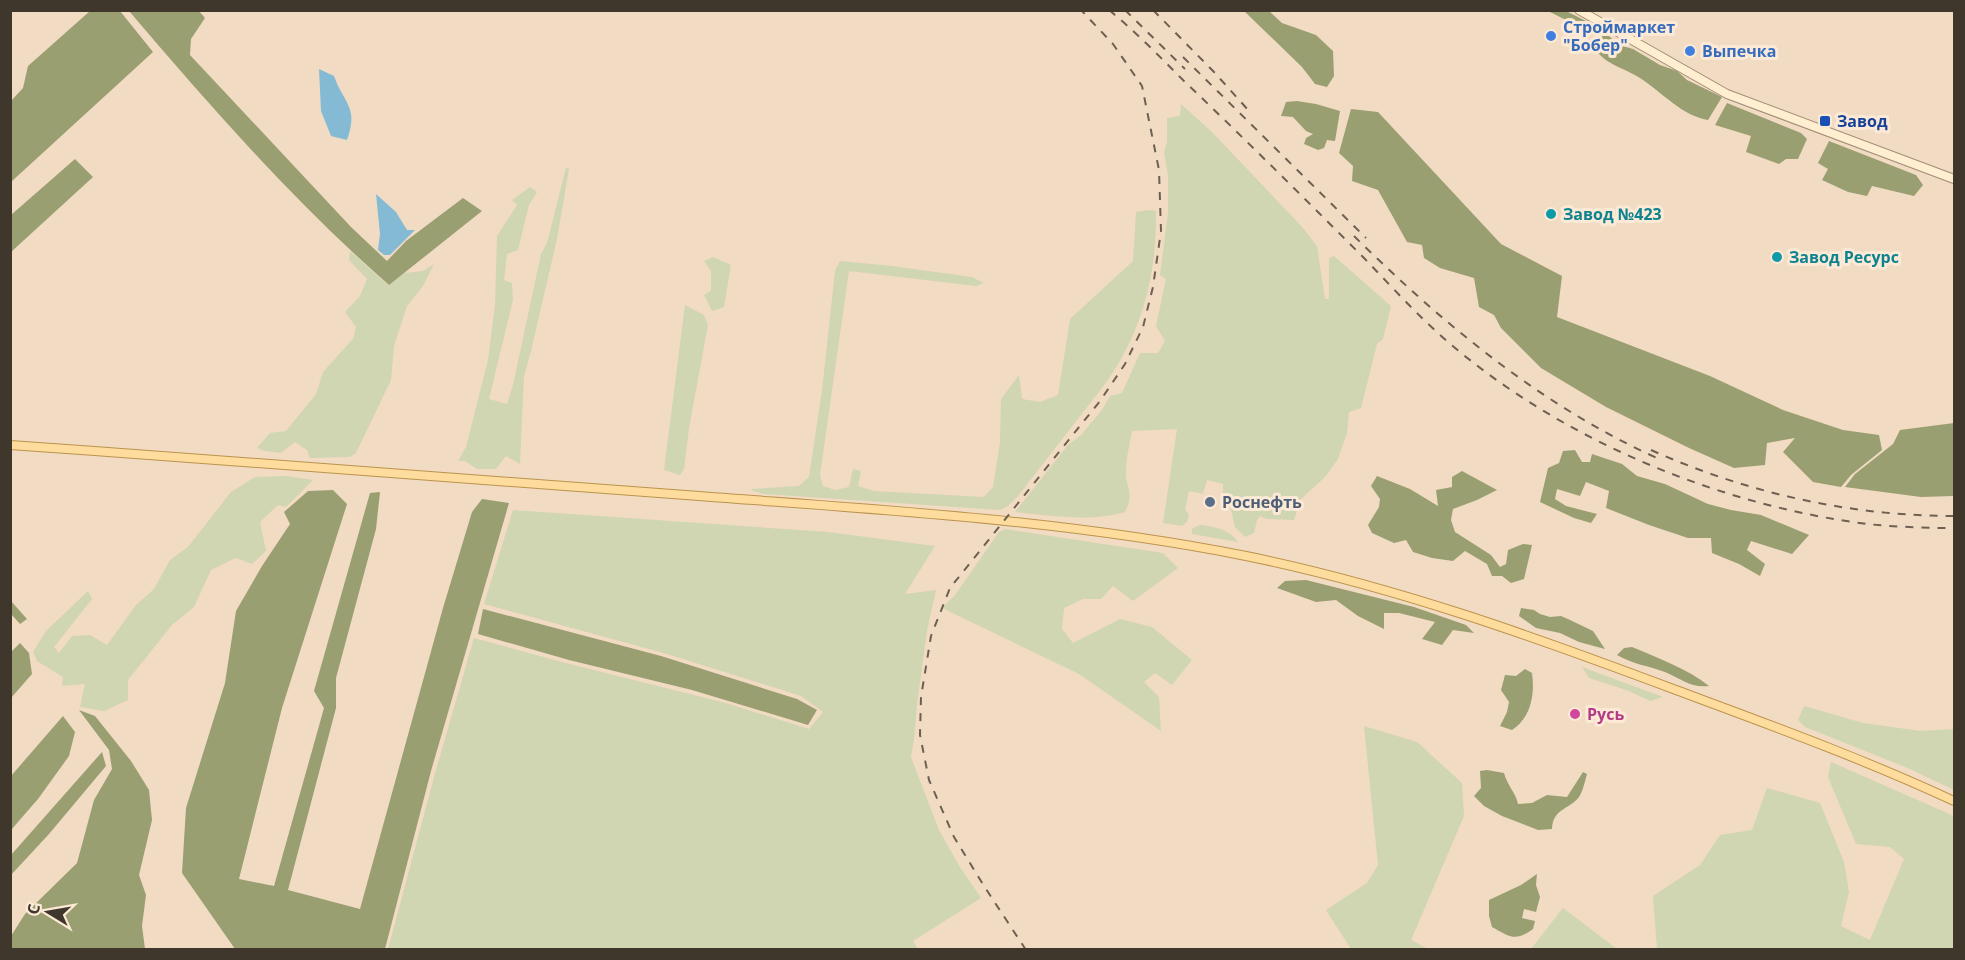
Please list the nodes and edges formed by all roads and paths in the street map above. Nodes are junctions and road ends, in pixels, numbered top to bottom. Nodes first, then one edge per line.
1 (1579, 10) edge
2 (1954, 179) edge
3 (10, 445) edge
4 (1954, 801) edge

1 - 2 street
3 - 4 main road

